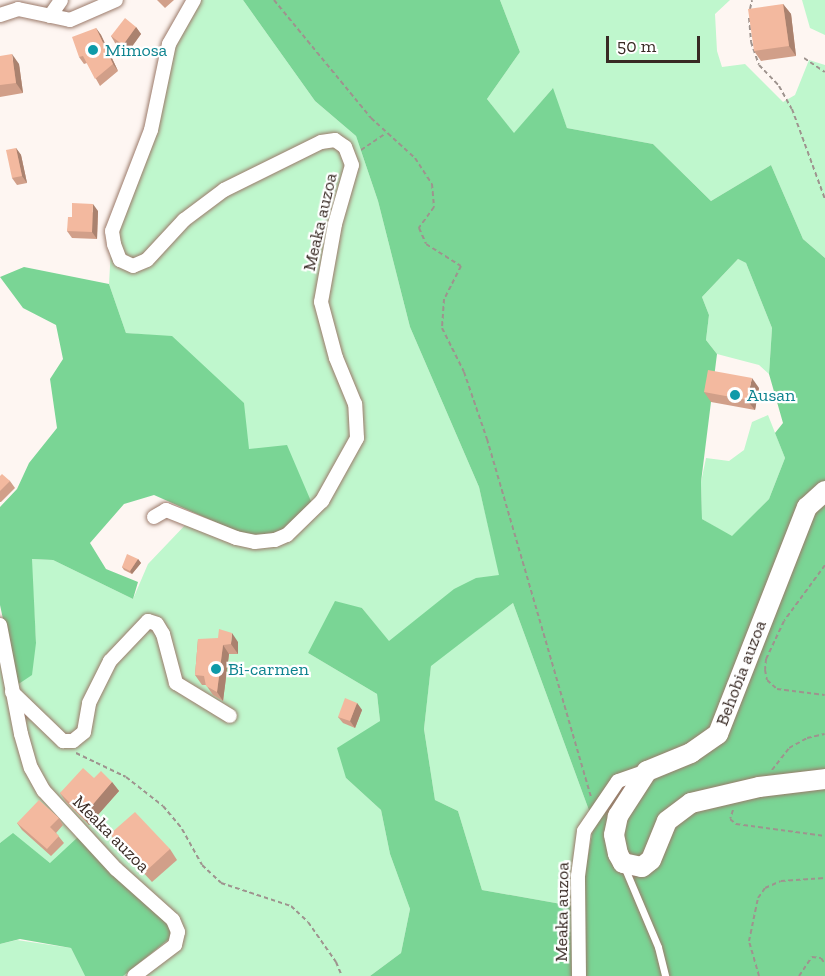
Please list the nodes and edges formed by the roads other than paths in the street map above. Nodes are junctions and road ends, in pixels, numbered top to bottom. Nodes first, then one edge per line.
1 (61, 0) edge
2 (116, 0) edge
3 (194, 0) edge
4 (0, 15) edge
5 (50, 16) junction
6 (825, 491) edge
7 (154, 517) dead end
8 (0, 626) edge
9 (12, 692) junction
10 (230, 716) dead end
11 (647, 771) junction
12 (825, 779) edge
13 (623, 863) junction
14 (134, 976) edge
15 (579, 976) edge
16 (665, 976) edge

1 - 5 street
2 - 5 street
3 - 7 street, Meaka auzoa
4 - 5 street
6 - 11 street, Behobia auzoa
8 - 9 street, Meaka auzoa
9 - 10 street
9 - 14 street, Meaka auzoa
11 - 13 street
11 - 15 street, Meaka auzoa
12 - 13 street
13 - 16 lane

